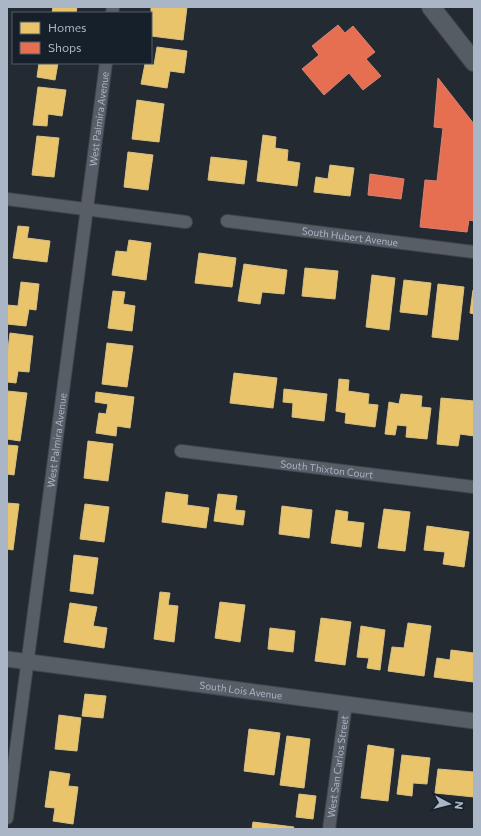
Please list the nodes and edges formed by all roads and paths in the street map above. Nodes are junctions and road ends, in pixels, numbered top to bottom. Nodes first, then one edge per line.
1 (431, 7) edge
2 (474, 62) edge
3 (106, 64) edge
4 (7, 199) edge
5 (86, 210) junction
6 (226, 221) dead end
7 (186, 222) dead end
8 (474, 252) edge
9 (181, 451) dead end
10 (474, 487) edge
11 (7, 659) edge
12 (28, 662) junction
13 (346, 704) junction
14 (474, 721) edge
15 (7, 818) edge
16 (329, 829) edge

1 - 2 main road
3 - 5 street, West Palmira Avenue
4 - 5 street
5 - 7 street
5 - 12 street, West Palmira Avenue
6 - 8 street, South Hubert Avenue
9 - 10 street, South Thixton Court
11 - 12 street, South Lois Avenue
12 - 13 street, South Lois Avenue
12 - 15 street, West Palmira Avenue
13 - 14 street, South Lois Avenue
13 - 16 street, West San Carlos Street

